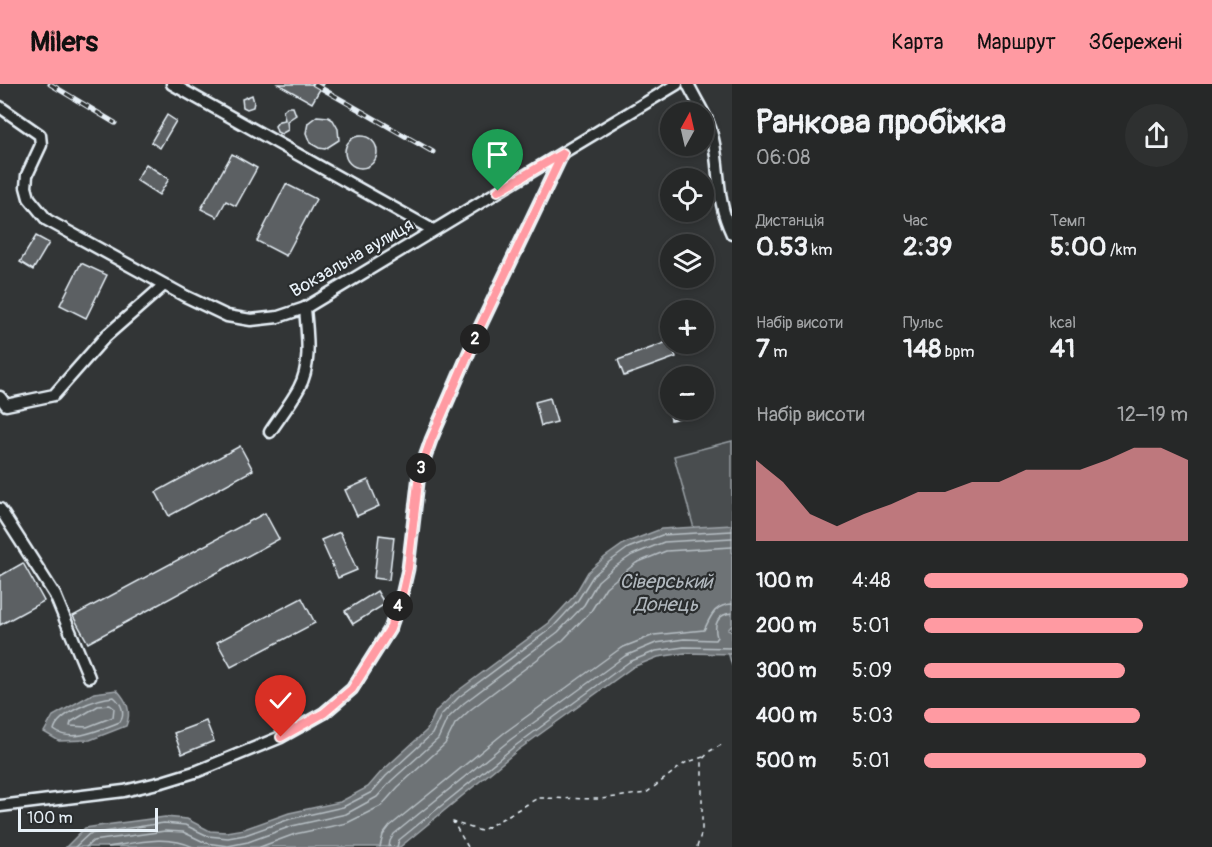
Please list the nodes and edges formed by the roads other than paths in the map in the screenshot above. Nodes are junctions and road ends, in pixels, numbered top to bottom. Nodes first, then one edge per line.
1 (172, 84) edge
2 (677, 84) edge
3 (688, 84) edge
4 (662, 87) edge
5 (0, 107) edge
6 (563, 153) junction
7 (434, 230) junction
8 (732, 234) edge
9 (164, 285) junction
10 (305, 308) junction
11 (0, 397) edge
12 (270, 432) dead end
13 (0, 509) edge
14 (89, 677) dead end
15 (0, 806) edge

1 - 7 street
2 - 4 street, Вокзальна вулиця
3 - 8 street
4 - 6 street, Вокзальна вулиця
5 - 9 street, Вокзальна вулиця
6 - 7 street, Вокзальна вулиця
6 - 15 street
7 - 10 street, Вокзальна вулиця
9 - 10 street, Вокзальна вулиця
9 - 11 street
10 - 12 street
13 - 14 street

